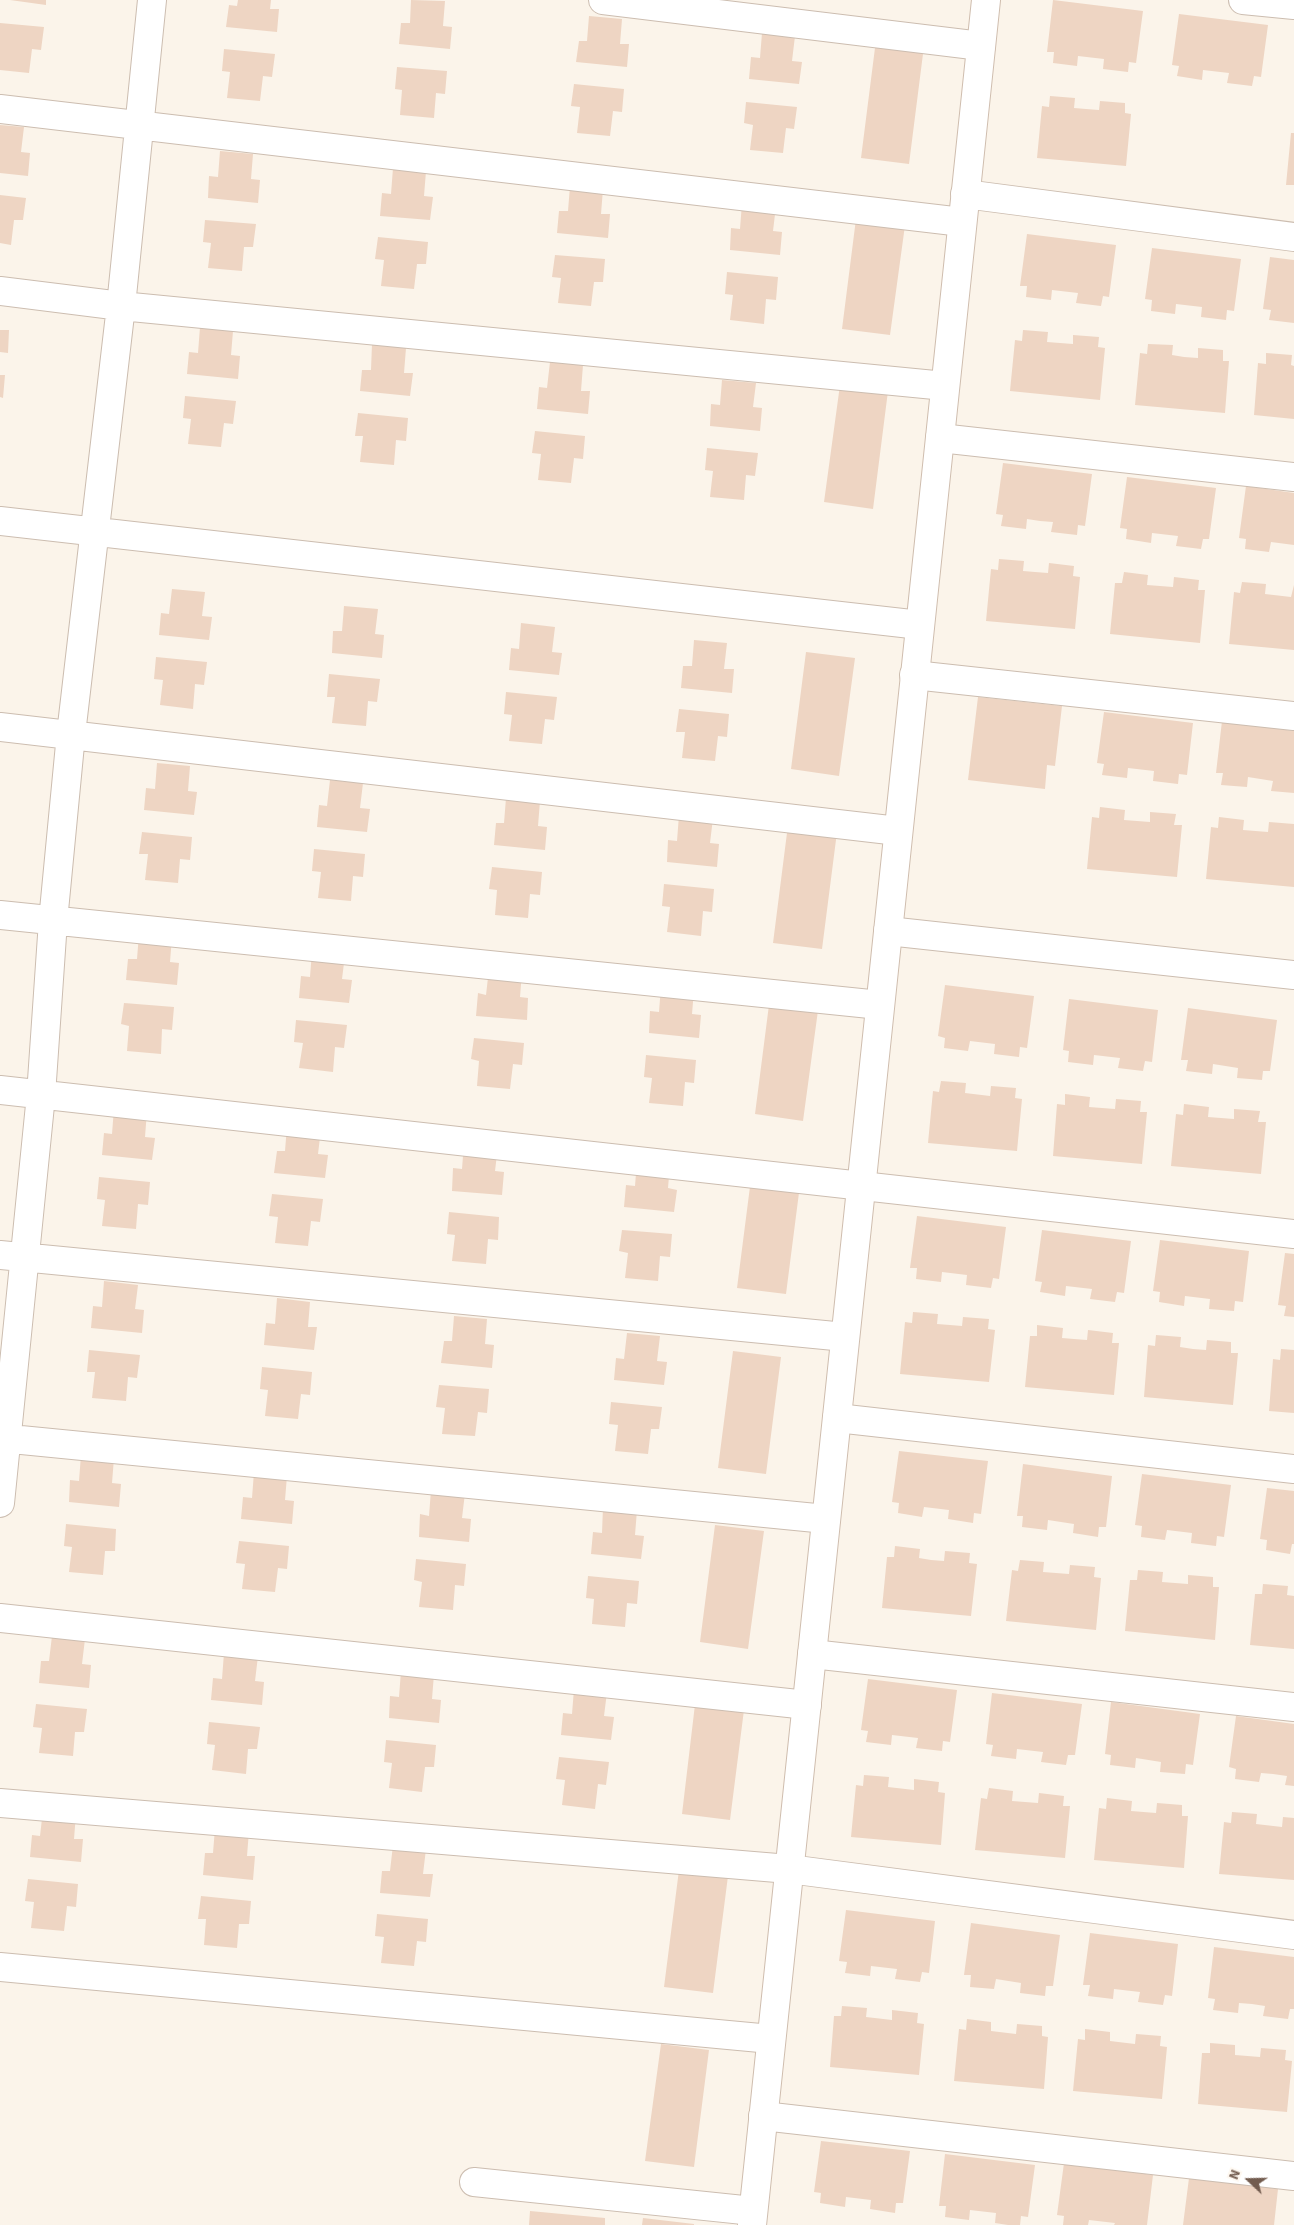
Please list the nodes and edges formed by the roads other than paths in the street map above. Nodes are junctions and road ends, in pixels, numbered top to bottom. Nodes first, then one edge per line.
1 (152, 0) edge
2 (603, 0) edge
3 (986, 0) edge
4 (1243, 0) edge
5 (1294, 5) edge
6 (981, 46) junction
7 (0, 109) edge
8 (138, 125) junction
9 (965, 194) junction
10 (962, 222) junction
11 (1294, 237) edge
12 (0, 292) edge
13 (121, 306) junction
14 (946, 386) junction
15 (940, 438) junction
16 (1294, 478) edge
17 (0, 521) edge
18 (93, 530) junction
19 (920, 626) junction
20 (914, 675) junction
21 (1294, 716) edge
22 (0, 727) edge
23 (71, 734) junction
24 (898, 830) junction
25 (0, 915) edge
26 (53, 921) junction
27 (888, 931) junction
28 (1294, 976) edge
29 (880, 1005) junction
30 (0, 1090) edge
31 (41, 1094) junction
32 (861, 1186) junction
33 (1294, 1234) edge
34 (12, 1256) edge
35 (845, 1337) junction
36 (837, 1418) junction
37 (3, 1438) edge
38 (1294, 1469) edge
39 (0, 1503) edge
40 (826, 1519) junction
41 (0, 1618) edge
42 (812, 1654) junction
43 (807, 1705) junction
44 (1294, 1707) edge
45 (0, 1803) edge
46 (789, 1869) junction
47 (1294, 1936) edge
48 (0, 1966) edge
49 (772, 2039) junction
50 (763, 2116) junction
51 (1294, 2176) edge
52 (474, 2182) dead end
53 (752, 2218) edge

1 - 8 street
2 - 6 street
3 - 6 street
4 - 5 street
6 - 9 street
7 - 8 street
8 - 10 street
8 - 13 street
9 - 10 street
9 - 11 street
10 - 14 street
12 - 13 street
13 - 14 street
13 - 18 street
14 - 15 street
15 - 16 street
15 - 19 street
17 - 18 street
18 - 19 street
18 - 23 street
19 - 20 street
20 - 21 street
20 - 24 street
22 - 23 street
23 - 24 street
23 - 26 street
24 - 27 street
25 - 26 street
26 - 29 street
26 - 31 street
27 - 28 street
27 - 29 street
29 - 32 street
30 - 31 street
31 - 32 street
31 - 34 street
32 - 33 street
32 - 35 street
34 - 35 street
34 - 37 street
35 - 36 street
36 - 38 street
36 - 40 street
37 - 39 street
37 - 40 street
40 - 42 street
41 - 43 street
42 - 43 street
42 - 44 street
43 - 46 street
45 - 46 street
46 - 47 street
46 - 49 street
48 - 49 street
49 - 50 street
50 - 51 street
50 - 53 street
52 - 53 street

